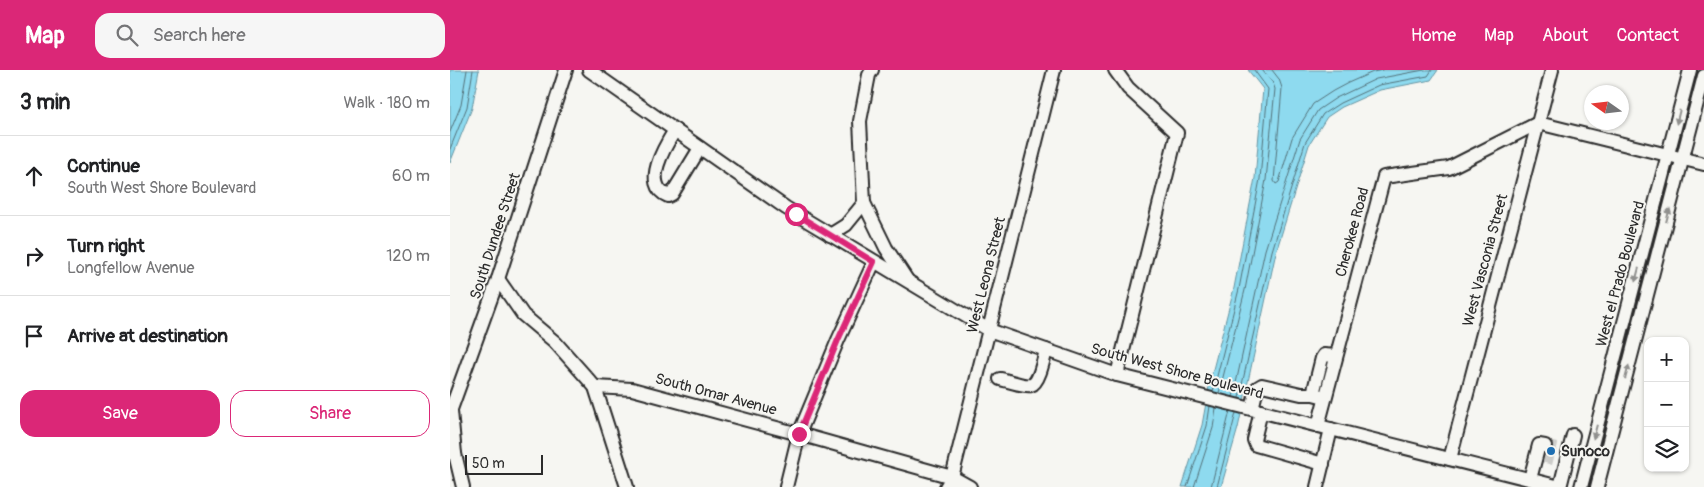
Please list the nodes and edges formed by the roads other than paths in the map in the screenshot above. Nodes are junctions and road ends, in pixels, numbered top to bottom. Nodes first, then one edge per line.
1 (566, 70) edge
2 (589, 70) edge
3 (1054, 70) edge
4 (1115, 70) edge
5 (1552, 70) edge
6 (1690, 70) edge
7 (867, 72) edge
8 (1704, 76) edge
9 (1538, 123) junction
10 (675, 130) junction
11 (700, 148) junction
12 (1669, 155) junction
13 (1683, 158) junction
14 (1704, 164) edge
15 (864, 204) junction
16 (830, 235) junction
17 (874, 262) junction
18 (498, 279) junction
19 (908, 282) junction
20 (1631, 298) junction
21 (1645, 302) junction
22 (989, 330) junction
23 (1046, 350) junction
24 (1117, 375) junction
25 (1000, 379) dead end
26 (594, 387) junction
27 (1319, 396) junction
28 (1256, 410) junction
29 (450, 411) edge
30 (1318, 426) junction
31 (1331, 429) junction
32 (799, 434) junction
33 (1573, 435) dead end
34 (1541, 452) dead end
35 (453, 454) edge
36 (1563, 456) junction
37 (1588, 458) junction
38 (1450, 459) junction
39 (1323, 464) junction
40 (1530, 479) junction
41 (949, 482) edge
42 (463, 487) edge
43 (627, 487) edge
44 (786, 487) edge
45 (970, 487) edge
46 (1317, 487) edge
47 (1560, 487) edge
48 (1581, 487) edge
49 (1597, 487) edge

1 - 18 street, South Dundee Street
2 - 10 street, South West Shore Boulevard
3 - 22 street, West Leona Street
4 - 24 street
5 - 9 street, West Vasconia Street
6 -> 12 street, West el Prado Boulevard
7 - 15 street
8 - 13 street, West el Prado Boulevard
9 - 12 street
9 - 27 street, Cherokee Road
9 - 38 street, West Vasconia Street
10 - 11 street, South West Shore Boulevard
10 - 11 street
11 - 16 street, South West Shore Boulevard
12 - 13 street
12 -> 20 street, West el Prado Boulevard
13 - 14 street
21 -> 13 street, West el Prado Boulevard
15 - 16 street
15 - 19 street
16 - 17 street, South West Shore Boulevard
17 - 19 street, South West Shore Boulevard
17 - 32 street
18 - 26 street
18 - 29 street, South Dundee Street
19 - 22 street, South West Shore Boulevard
20 - 21 street
20 -> 37 street, West el Prado Boulevard
49 -> 21 street, West el Prado Boulevard
22 - 23 street, South West Shore Boulevard
22 - 41 street, West Leona Street
23 - 24 street, South West Shore Boulevard
23 - 25 street
24 - 28 street, South West Shore Boulevard
26 - 32 street, South Omar Avenue
26 - 43 street
27 - 28 street
27 - 30 street, Cherokee Road
28 - 30 street, South West Shore Boulevard
28 - 39 street
29 - 35 street
30 - 31 street, South West Shore Boulevard
31 - 38 street, South West Shore Boulevard
31 - 39 street
32 - 41 street, South Omar Avenue
32 - 44 street
33 - 36 street
34 - 40 street
35 - 42 street
36 - 37 street
36 - 47 street
37 - 48 street, West el Prado Boulevard
38 - 40 street, South West Shore Boulevard
39 - 46 street
40 - 47 street, South West Shore Boulevard
41 - 45 street, South Omar Avenue

